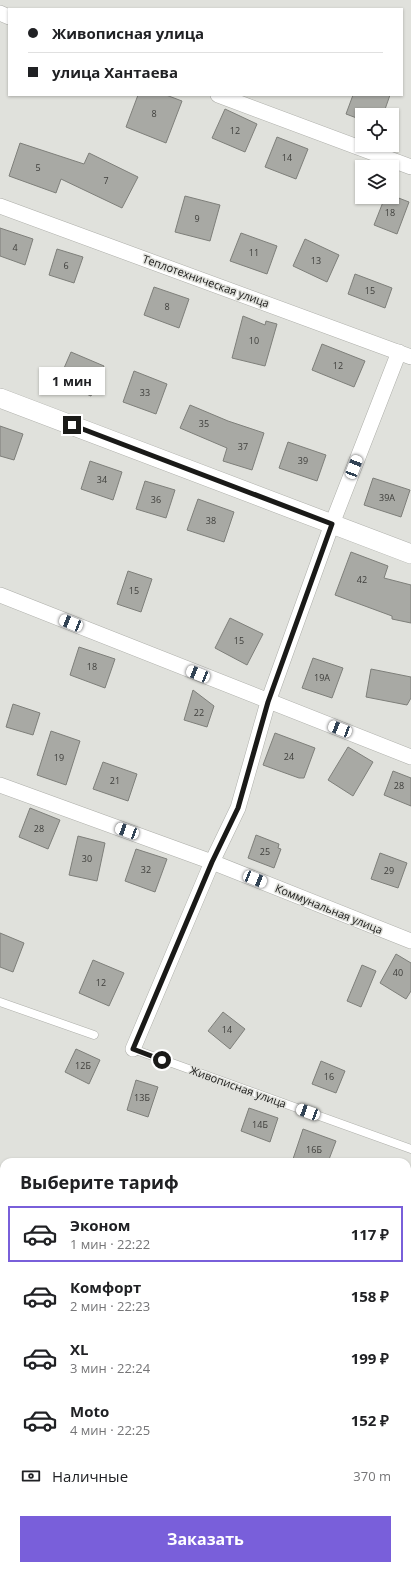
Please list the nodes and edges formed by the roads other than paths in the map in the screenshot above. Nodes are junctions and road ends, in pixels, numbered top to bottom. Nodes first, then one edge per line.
1 (221, 96) edge
2 (411, 167) edge
3 (0, 206) edge
4 (405, 354) edge
5 (0, 398) edge
6 (332, 524) junction
7 (411, 554) edge
8 (0, 595) edge
9 (268, 702) junction
10 (411, 757) edge
11 (0, 785) edge
12 (212, 862) junction
13 (411, 941) edge
14 (0, 1002) edge
15 (94, 1035) dead end
16 (133, 1049) joint
17 (411, 1149) edge

1 - 2 street
3 - 4 street, Теплотехническая улица
4 - 6 street
5 - 6 street
6 - 7 street
6 - 9 street
8 - 9 street
9 - 10 street
9 - 12 street
11 - 12 street, Коммунальная улица
12 - 13 street, Коммунальная улица
12 - 16 street
14 - 15 lane
16 - 17 lane, Живописная улица

